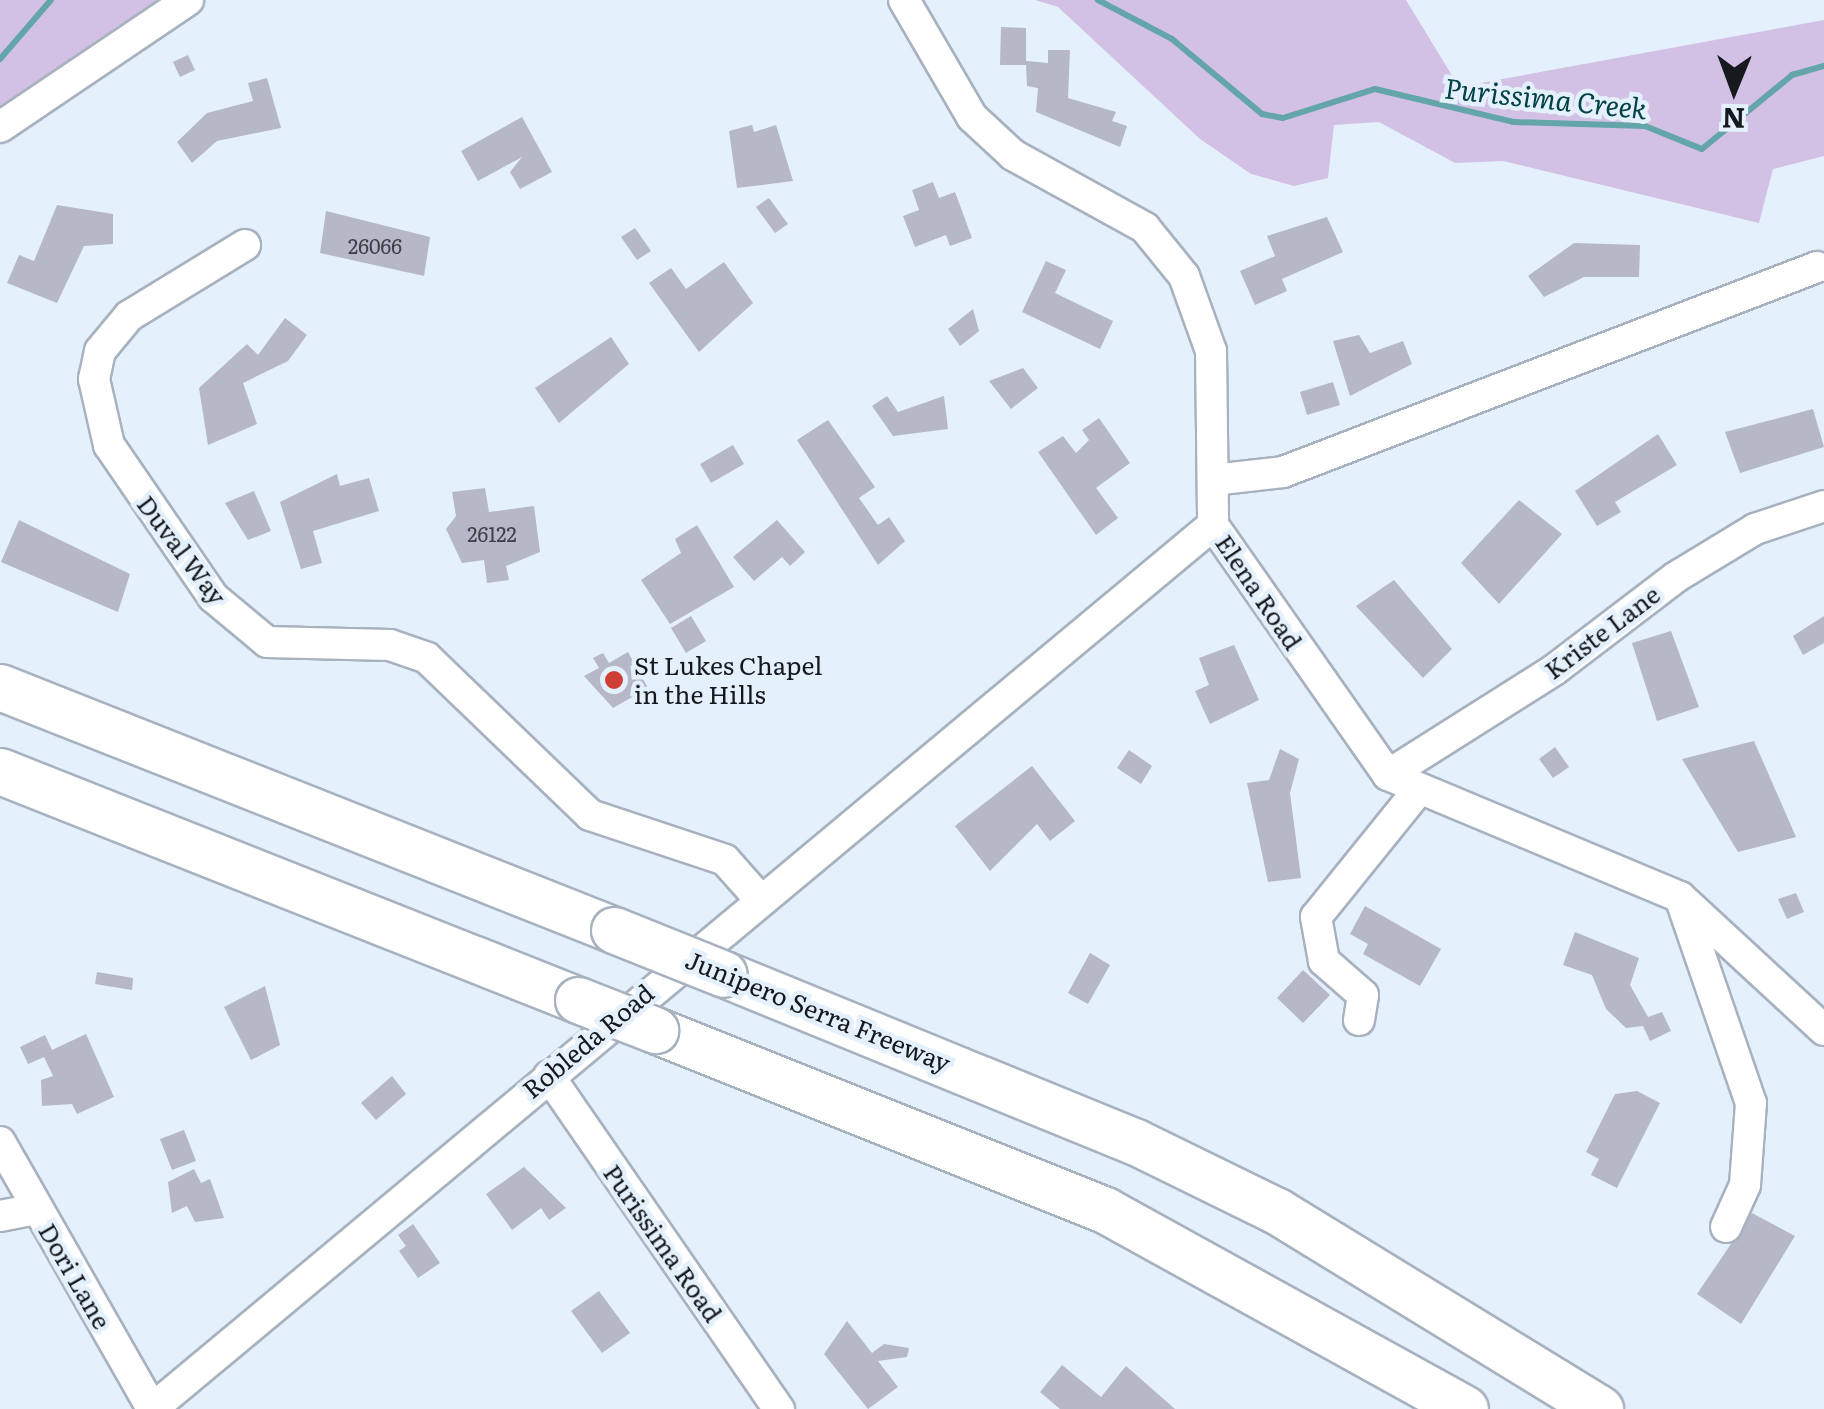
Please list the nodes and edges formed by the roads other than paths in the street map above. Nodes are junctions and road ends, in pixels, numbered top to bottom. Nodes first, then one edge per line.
1 (188, 0) edge
2 (904, 0) edge
3 (0, 127) edge
4 (244, 245) dead end
5 (1817, 266) dead end
6 (1212, 480) junction
7 (1824, 506) edge
8 (1213, 525) junction
9 (0, 687) edge
10 (0, 772) edge
11 (1388, 775) junction
12 (1416, 793) junction
13 (757, 896) junction
14 (1680, 897) junction
15 (1359, 1020) dead end
16 (1824, 1030) edge
17 (548, 1076) junction
18 (0, 1142) edge
19 (36, 1209) junction
20 (0, 1216) edge
21 (1726, 1227) dead end
22 (152, 1409) edge
23 (780, 1409) edge
24 (1465, 1409) edge
25 (1600, 1409) edge

1 - 3 street
2 - 6 street, Elena Road
4 - 13 street, Duval Way
5 - 6 street
6 - 8 street, Elena Road
7 - 11 street, Kriste Lane
8 - 11 street, Elena Road
8 - 13 street, Robleda Road
9 - 25 highway, Junipero Serra Freeway, bridge
10 - 24 highway, bridge
11 - 12 street, Elena Road
12 - 14 street, Elena Road
12 - 15 street
13 - 17 street, Robleda Road
14 - 16 street, Elena Road
14 - 21 street
17 - 22 street, Robleda Road
17 - 23 street, Purissima Road
18 - 19 street, Dori Lane
19 - 20 street
19 - 22 street, Dori Lane

